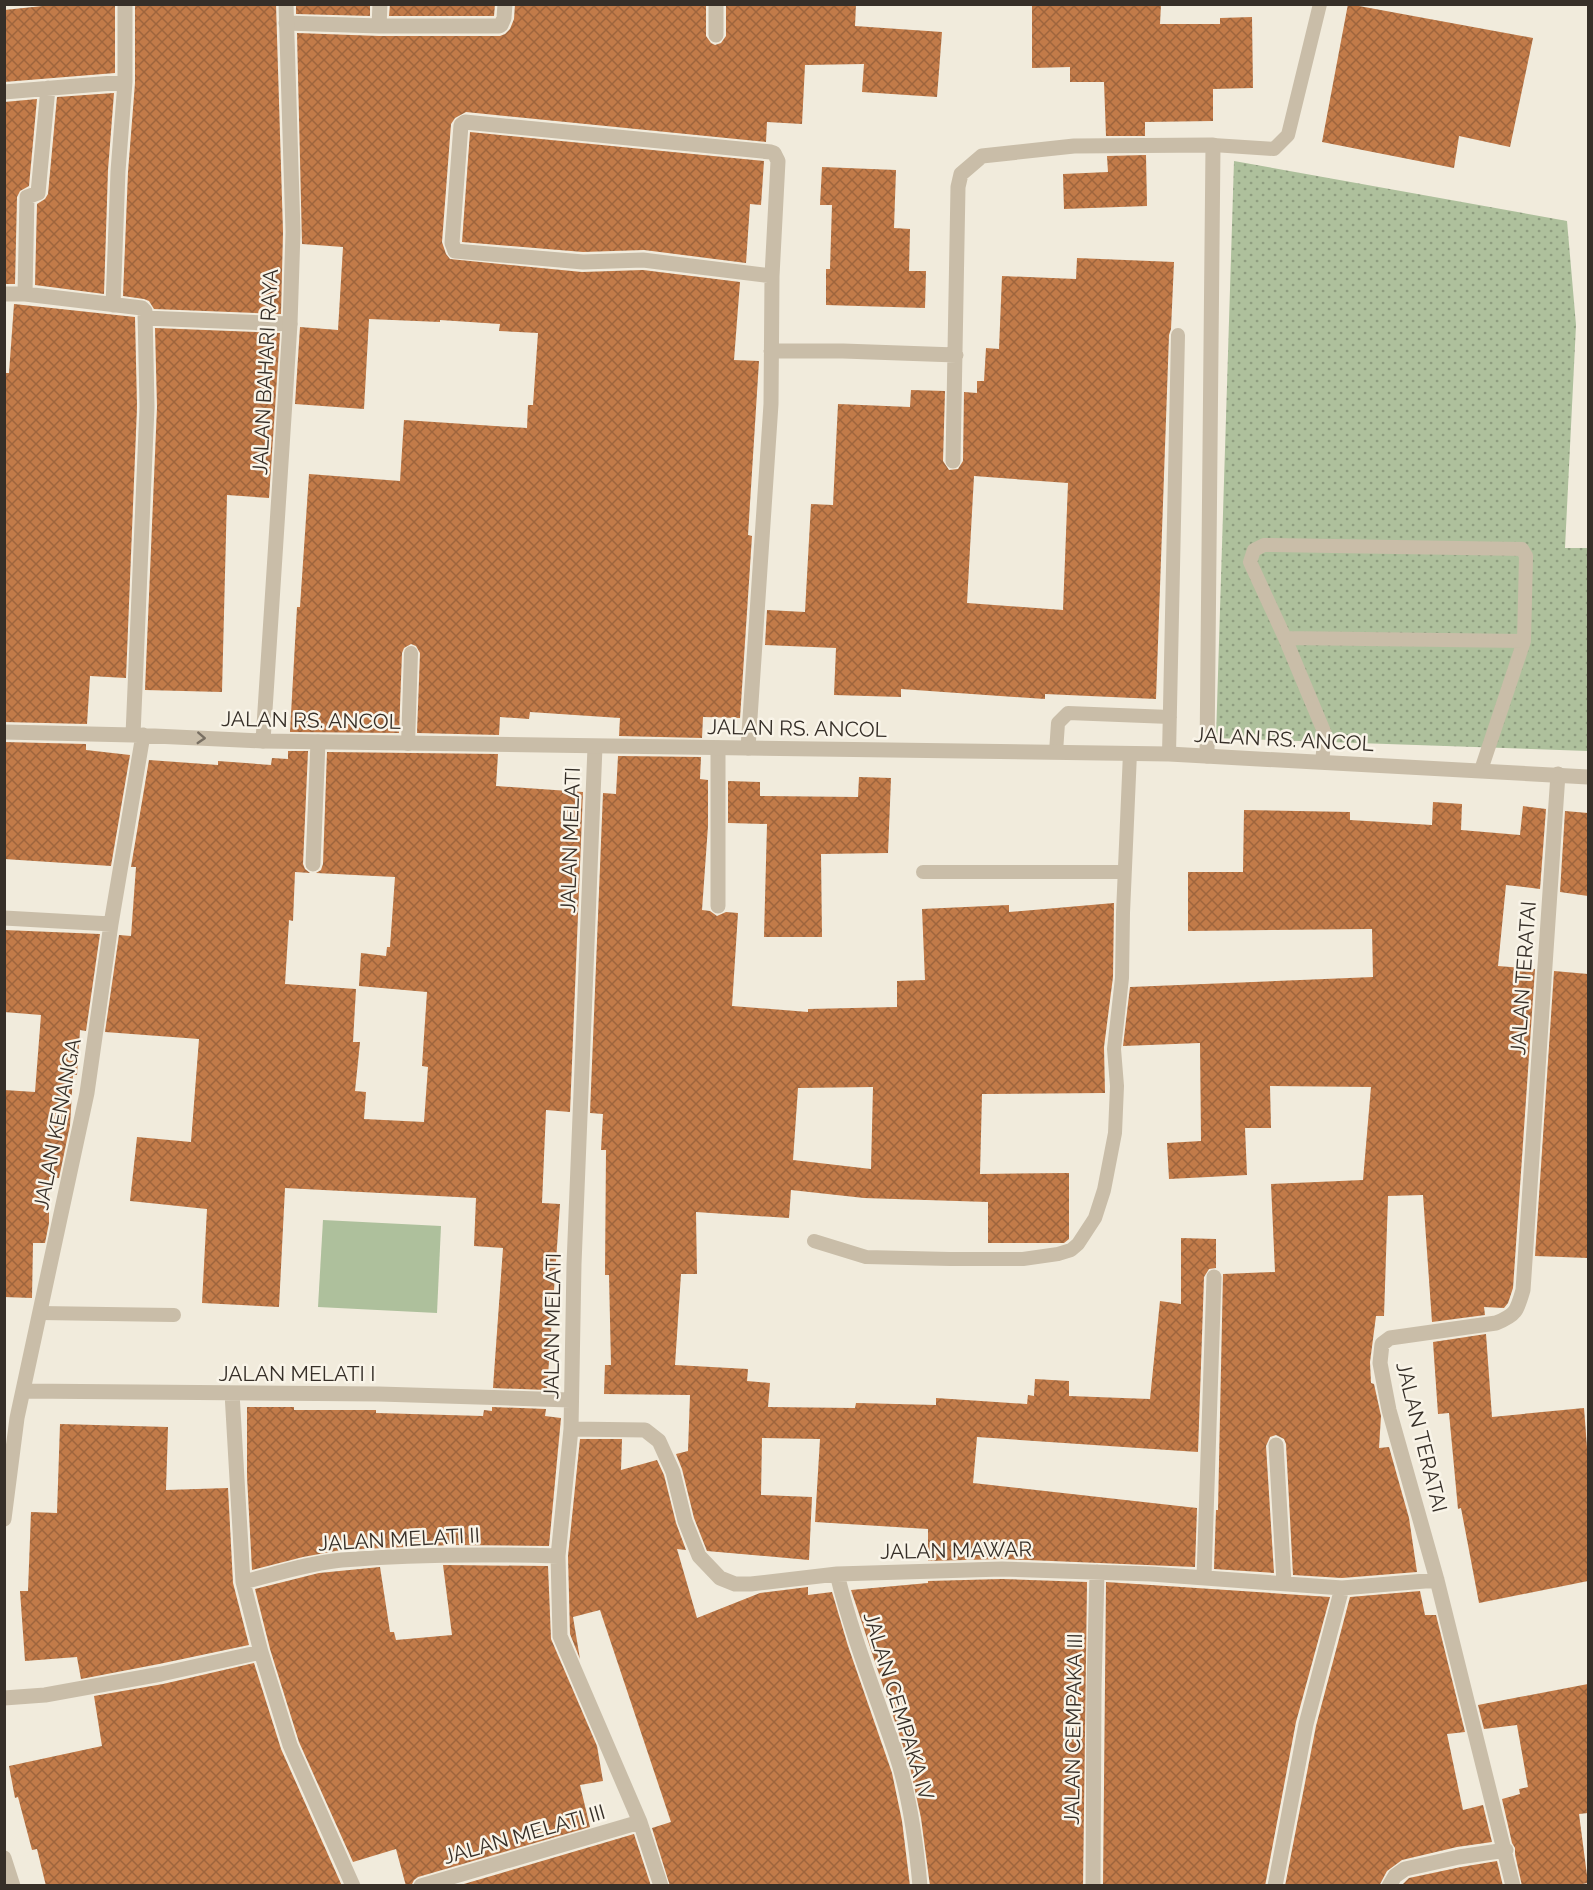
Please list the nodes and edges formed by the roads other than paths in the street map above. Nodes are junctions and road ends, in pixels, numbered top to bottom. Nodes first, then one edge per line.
1 (124, 4) edge
2 (286, 4) edge
3 (380, 4) edge
4 (505, 4) edge
5 (716, 4) edge
6 (1320, 4) edge
7 (286, 23) junction
8 (379, 26) junction
9 (716, 35) dead end
10 (125, 82) junction
11 (48, 88) junction
12 (4, 92) edge
13 (1213, 145) junction
14 (772, 276) junction
15 (4, 294) edge
16 (25, 294) junction
17 (113, 305) junction
18 (145, 318) junction
19 (290, 324) junction
20 (1178, 335) dead end
21 (771, 351) junction
22 (956, 355) junction
23 (953, 461) dead end
24 (1285, 638) junction
25 (1524, 641) junction
26 (411, 653) dead end
27 (1170, 717) junction
28 (4, 732) edge
29 (138, 735) junction
30 (263, 741) junction
31 (318, 742) junction
32 (408, 744) junction
33 (595, 747) junction
34 (718, 748) junction
35 (748, 748) junction
36 (1056, 752) junction
37 (1130, 753) junction
38 (1169, 754) junction
39 (1207, 756) junction
40 (1322, 762) junction
41 (1481, 770) junction
42 (1558, 774) junction
43 (1588, 777) edge
44 (313, 864) dead end
45 (923, 872) dead end
46 (1124, 872) junction
47 (718, 906) dead end
48 (4, 918) edge
49 (111, 924) junction
50 (813, 1241) dead end
51 (1214, 1277) dead end
52 (40, 1313) junction
53 (174, 1315) dead end
54 (23, 1391) junction
55 (232, 1394) junction
56 (570, 1400) junction
57 (571, 1429) junction
58 (1276, 1445) dead end
59 (4, 1519) edge
60 (558, 1556) junction
61 (1097, 1572) junction
62 (837, 1574) junction
63 (1204, 1577) junction
64 (1437, 1580) junction
65 (243, 1582) junction
66 (1284, 1583) junction
67 (1342, 1588) junction
68 (261, 1652) junction
69 (4, 1698) edge
70 (640, 1822) junction
71 (1506, 1851) junction
72 (4, 1858) edge
73 (13, 1886) edge
74 (353, 1886) edge
75 (421, 1886) edge
76 (661, 1886) edge
77 (920, 1886) edge
78 (1093, 1886) edge
79 (1275, 1886) edge
80 (1389, 1886) edge
81 (1513, 1886) edge

1 - 10 street
2 - 7 street, JALAN BAHARI RAYA
3 - 8 street
4 - 8 street
5 - 9 street
6 - 13 lane
7 - 8 street
7 - 19 street, JALAN BAHARI RAYA
10 - 11 street
10 - 17 street
11 - 12 street
11 - 16 street
13 - 22 street
13 - 39 street
14 - 14 street
14 - 21 street
15 - 16 street
16 - 17 street
17 - 18 street
18 - 19 street
18 - 29 street, JALAN KENANGA
19 - 30 street, JALAN BAHARI RAYA
20 - 27 lane
21 - 22 street
21 - 35 street
22 - 23 street
24 - 25 lane
24 - 25 lane
24 - 40 lane
25 - 41 lane
26 - 32 lane
27 - 36 lane
27 - 38 lane
28 - 29 street, JALAN RS. ANCOL
29 -> 30 street, JALAN RS. ANCOL
29 - 49 street, JALAN KENANGA
30 - 31 street, JALAN RS. ANCOL
31 - 32 street, JALAN RS. ANCOL
31 - 44 street
32 - 33 street, JALAN RS. ANCOL
33 - 34 street, JALAN RS. ANCOL
33 - 56 street, JALAN MELATI
34 - 35 street, JALAN RS. ANCOL
34 - 47 street
35 - 36 street, JALAN RS. ANCOL
36 - 37 street, JALAN RS. ANCOL
37 - 38 street, JALAN RS. ANCOL
37 - 46 lane
38 - 39 street, JALAN RS. ANCOL
39 - 40 street, JALAN RS. ANCOL
40 - 41 street, JALAN RS. ANCOL
41 - 42 street, JALAN RS. ANCOL
42 - 43 street, JALAN RS. ANCOL
42 - 64 street, JALAN TERATAI
45 - 46 lane
46 - 50 lane
48 - 49 street
49 - 52 street, JALAN KENANGA
51 - 63 street
52 - 53 lane
52 - 54 street, JALAN KENANGA
54 - 55 street, JALAN MELATI I
54 - 59 street, JALAN KENANGA
55 - 56 street, JALAN MELATI I
55 - 65 street
56 - 57 street, JALAN MELATI
57 - 60 street, JALAN MELATI
57 - 62 street, JALAN MAWAR
58 - 66 street
60 - 65 street, JALAN MELATI II
60 - 70 street, JALAN MELATI
61 - 62 street, JALAN MAWAR
61 - 63 street, JALAN MAWAR
61 - 78 street, JALAN CEMPAKA III
62 - 77 street, JALAN CEMPAKA IV
63 - 66 street, JALAN MAWAR
64 - 67 street, JALAN MAWAR
64 - 71 street, JALAN TERATAI
65 - 68 street
66 - 67 street, JALAN MAWAR
67 - 79 street
68 - 69 street
68 - 74 street
70 - 75 street, JALAN MELATI III
70 - 76 street, JALAN MELATI
71 - 80 street
71 - 81 street, JALAN TERATAI
72 - 73 street

